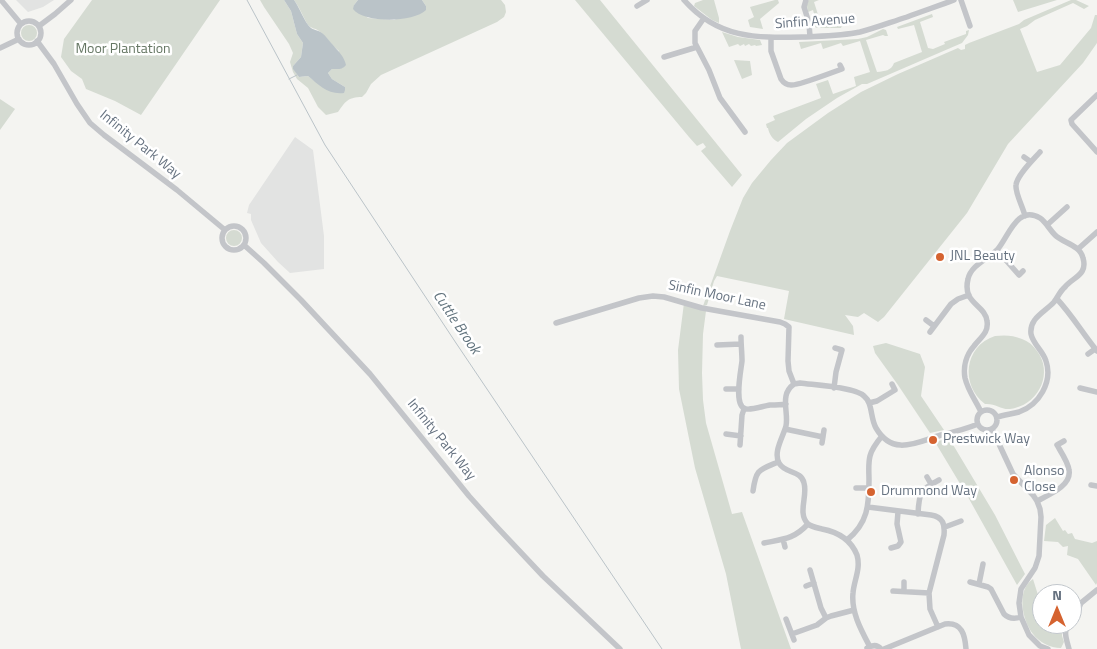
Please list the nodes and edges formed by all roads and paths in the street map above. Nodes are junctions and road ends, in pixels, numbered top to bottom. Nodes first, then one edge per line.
1 (1, 0) edge
2 (71, 0) edge
3 (647, 0) edge
4 (684, 0) edge
5 (806, 0) edge
6 (961, 0) edge
7 (949, 1) edge
8 (637, 6) dead end
9 (704, 18) junction
10 (21, 24) junction
11 (39, 26) junction
12 (970, 26) dead end
13 (810, 37) junction
14 (771, 38) junction
15 (19, 39) junction
16 (37, 42) junction
17 (697, 47) junction
18 (0, 48) edge
19 (664, 57) dead end
20 (840, 65) dead end
21 (1097, 95) edge
22 (745, 132) dead end
23 (1096, 151) edge
24 (1040, 152) dead end
25 (1024, 157) dead end
26 (1031, 162) junction
27 (1067, 207) dead end
28 (1027, 215) junction
29 (1047, 225) junction
30 (225, 230) junction
31 (1097, 232) edge
32 (244, 245) junction
33 (1078, 249) junction
34 (997, 250) junction
35 (1019, 275) dead end
36 (969, 295) junction
37 (1057, 299) junction
38 (926, 320) dead end
39 (556, 323) dead end
40 (934, 326) junction
41 (930, 332) dead end
42 (741, 337) dead end
43 (741, 344) junction
44 (717, 345) dead end
45 (842, 350) dead end
46 (1096, 350) edge
47 (1088, 354) dead end
48 (794, 384) junction
49 (834, 388) junction
50 (1080, 388) dead end
51 (726, 389) dead end
52 (739, 389) junction
53 (895, 390) dead end
54 (1097, 392) edge
55 (869, 403) junction
56 (786, 404) junction
57 (744, 408) junction
58 (981, 412) junction
59 (997, 417) junction
60 (978, 424) junction
61 (785, 429) junction
62 (992, 429) junction
63 (824, 430) dead end
64 (726, 434) dead end
65 (741, 436) junction
66 (882, 436) junction
67 (1064, 441) dead end
68 (740, 446) dead end
69 (778, 462) junction
70 (927, 477) dead end
71 (747, 480) dead end
72 (939, 480) dead end
73 (754, 482) junction
74 (930, 484) junction
75 (856, 488) dead end
76 (868, 488) junction
77 (753, 491) dead end
78 (1037, 501) junction
79 (868, 507) junction
80 (898, 512) junction
81 (918, 514) junction
82 (961, 520) dead end
83 (808, 524) junction
84 (945, 527) junction
85 (783, 539) junction
86 (847, 540) junction
87 (901, 542) junction
88 (764, 544) dead end
89 (910, 544) dead end
90 (785, 547) dead end
91 (891, 548) dead end
92 (983, 564) dead end
93 (810, 570) dead end
94 (904, 582) dead end
95 (970, 582) dead end
96 (814, 583) junction
97 (978, 584) junction
98 (806, 586) dead end
99 (1097, 590) edge
100 (893, 591) dead end
101 (904, 591) junction
102 (929, 593) junction
103 (1082, 603) edge
104 (854, 610) junction
105 (1021, 617) junction
106 (826, 618) junction
107 (786, 619) dead end
108 (938, 627) junction
109 (1066, 634) edge
110 (868, 648) edge
111 (620, 649) edge
112 (883, 649) edge
113 (966, 649) edge
114 (1048, 649) edge
115 (1069, 649) edge

1 - 10 street
2 - 11 street
3 - 8 street
4 - 9 street, Sinfin Avenue
5 - 13 street
6 - 12 street
7 - 13 street, Sinfin Avenue
9 - 14 street, Sinfin Avenue
9 - 17 street
10 - 11 street
10 - 15 street
11 - 16 street
13 - 14 street, Sinfin Avenue
14 - 20 street
15 - 16 street
15 - 18 street
16 - 30 street, Infinity Park Way
17 - 19 street
17 - 22 street
21 - 23 street
24 - 26 street
25 - 26 street
26 - 28 street
27 - 29 street
28 - 29 street
28 - 34 street
29 - 33 street
30 - 32 street
30 - 32 street
31 - 33 street
32 - 111 street, Infinity Park Way
33 - 37 street
34 - 35 street
34 - 36 street
36 - 40 street
36 - 58 street
37 - 46 street
37 - 59 street
38 - 40 street
39 - 48 street, Sinfin Moor Lane
40 - 41 street
42 - 43 street
43 - 44 street
43 - 52 street
45 - 49 street
46 - 47 street
48 - 49 street
48 - 56 street
49 - 55 street
50 - 54 street
51 - 52 street
52 - 57 street
53 - 55 street
55 - 66 street
56 - 57 street
56 - 61 street
57 - 65 street
58 - 59 street
58 - 60 street
59 - 62 street
60 - 62 street
60 - 66 street
61 - 63 street
61 - 69 street
62 - 78 street
64 - 65 street
65 - 68 street
66 - 76 street
67 - 78 street
69 - 73 street
69 - 83 street
70 - 74 street
71 - 73 street
72 - 74 street
73 - 77 street
74 - 81 street
75 - 76 street
76 - 79 street
78 - 105 street
79 - 80 street
79 - 86 street
80 - 81 street
80 - 87 street
81 - 84 street
82 - 84 street
83 - 85 street
83 - 86 street
84 - 102 street
85 - 88 street
85 - 90 street
86 - 104 street
87 - 89 street
87 - 91 street
92 - 97 street
93 - 96 street
94 - 101 street
95 - 97 street
96 - 98 street
96 - 106 street
97 - 105 street
99 - 103 street
100 - 101 street
101 - 102 street
102 - 108 street
104 - 106 street
104 - 110 street
105 - 114 street
106 - 107 street
108 - 112 street
108 - 113 street
109 - 115 street
110 - 112 street

